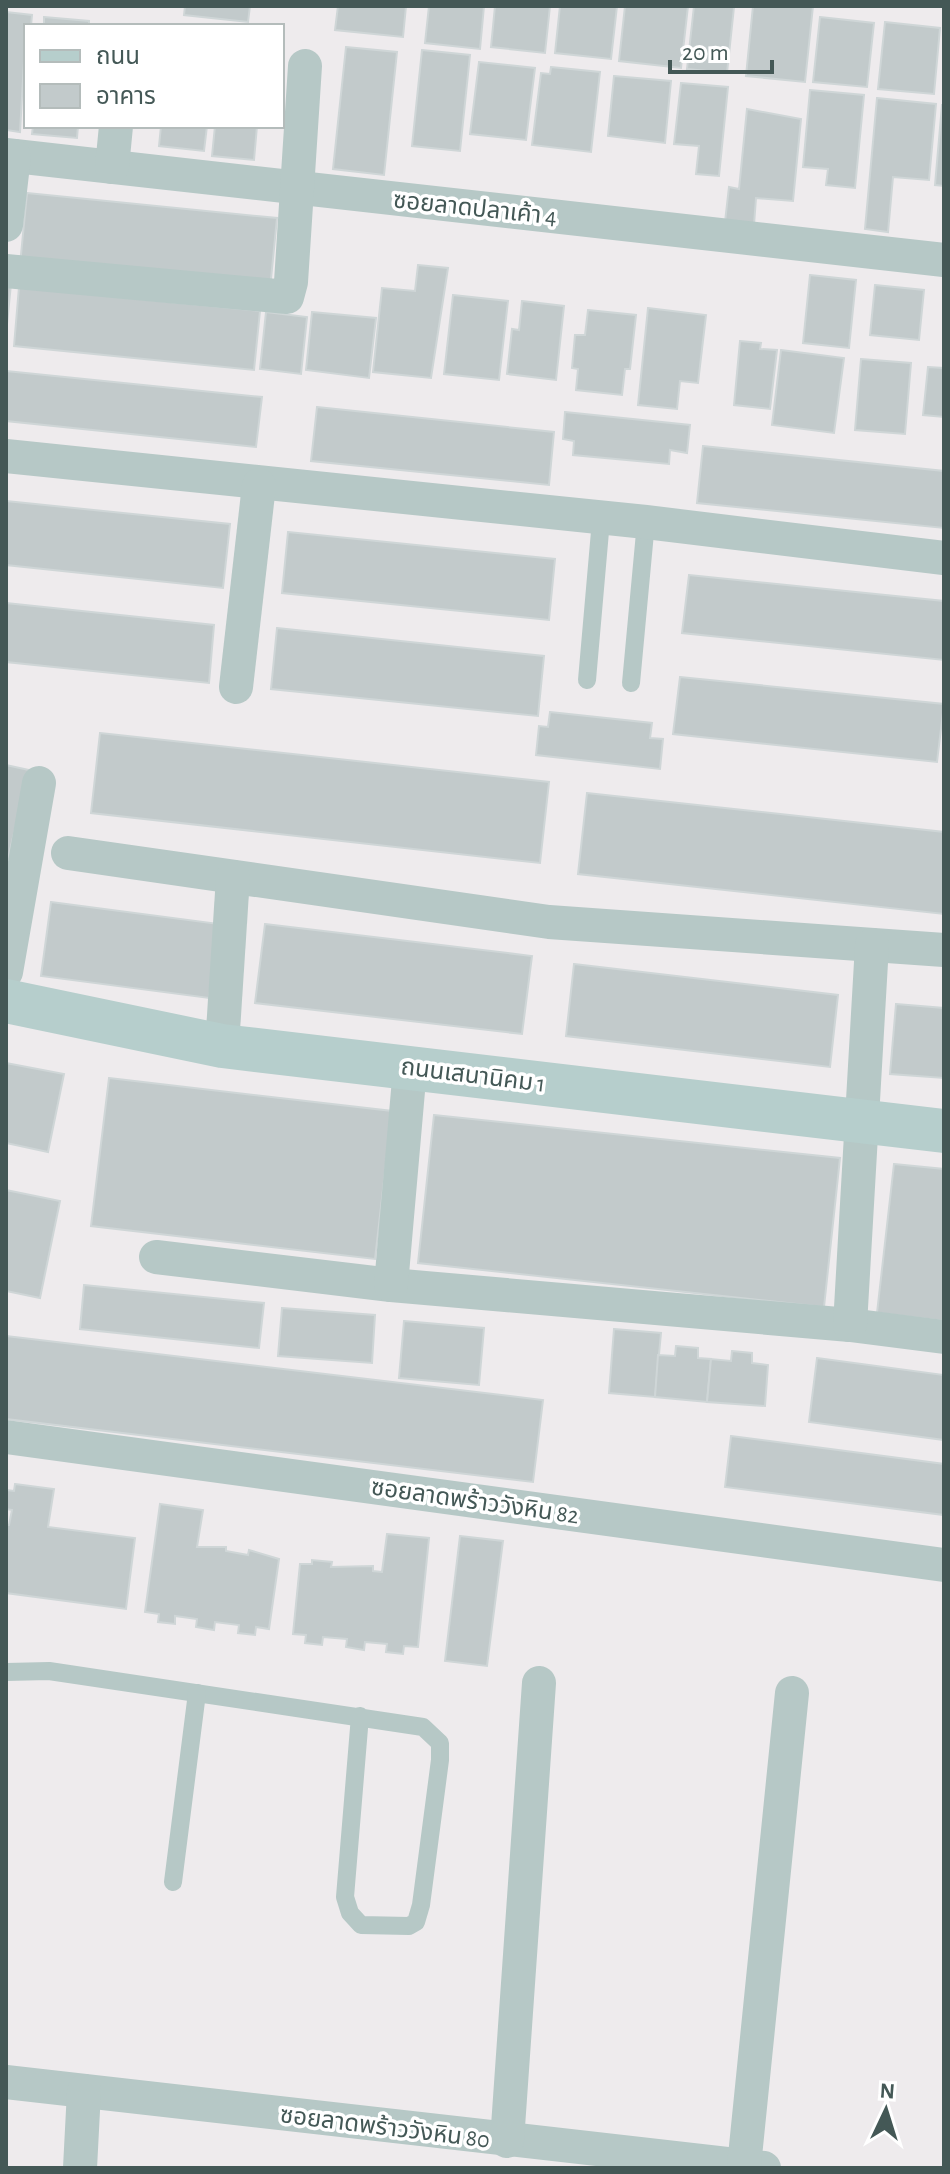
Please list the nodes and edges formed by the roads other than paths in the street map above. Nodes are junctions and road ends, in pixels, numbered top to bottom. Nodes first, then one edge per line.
1 (305, 66) dead end
2 (116, 128) edge
3 (10, 155) edge
4 (112, 167) junction
5 (295, 189) junction
6 (6, 225) edge
7 (944, 260) edge
8 (6, 271) edge
9 (6, 456) edge
10 (259, 485) junction
11 (601, 520) junction
12 (646, 522) junction
13 (944, 558) edge
14 (587, 680) dead end
15 (631, 683) dead end
16 (236, 687) dead end
17 (39, 783) dead end
18 (68, 853) dead end
19 (233, 877) junction
20 (872, 945) junction
21 (944, 950) edge
22 (6, 972) edge
23 (6, 1001) edge
24 (222, 1046) junction
25 (410, 1068) junction
26 (862, 1121) junction
27 (944, 1131) edge
28 (156, 1257) dead end
29 (391, 1285) junction
30 (850, 1325) junction
31 (944, 1337) edge
32 (6, 1437) edge
33 (944, 1565) edge
34 (6, 1672) edge
35 (539, 1683) dead end
36 (197, 1693) junction
37 (792, 1693) dead end
38 (360, 1716) junction
39 (173, 1882) dead end
40 (6, 2082) edge
41 (84, 2091) junction
42 (507, 2141) junction
43 (754, 2167) edge
44 (80, 2168) edge

1 - 5 street
2 - 4 street
3 - 4 street, ซอยลาดปลาเค้า 4
3 - 6 street
4 - 5 street, ซอยลาดปลาเค้า 4
5 - 7 street, ซอยลาดปลาเค้า 4
5 - 8 street
9 - 10 street
10 - 11 street
10 - 16 street
11 - 12 street
11 - 14 lane
12 - 13 street
12 - 15 lane
17 - 22 street
18 - 19 street
19 - 20 street
19 - 24 street
20 - 21 street
20 - 26 street
23 - 24 street, ถนนเสนานิคม 1
24 - 25 street, ถนนเสนานิคม 1
25 - 26 street, ถนนเสนานิคม 1
25 - 29 street
26 - 27 street, ถนนเสนานิคม 1
26 - 30 street
28 - 29 street
29 - 30 street
30 - 31 street
32 - 33 street, ซอยลาดพร้าววังหิน 82
34 - 36 lane
35 - 42 street
36 - 38 lane
36 - 39 lane
37 - 43 street
38 - 38 lane
40 - 41 street, ซอยลาดพร้าววังหิน 80
41 - 42 street, ซอยลาดพร้าววังหิน 80
41 - 44 street
42 - 43 street, ซอยลาดพร้าววังหิน 80

